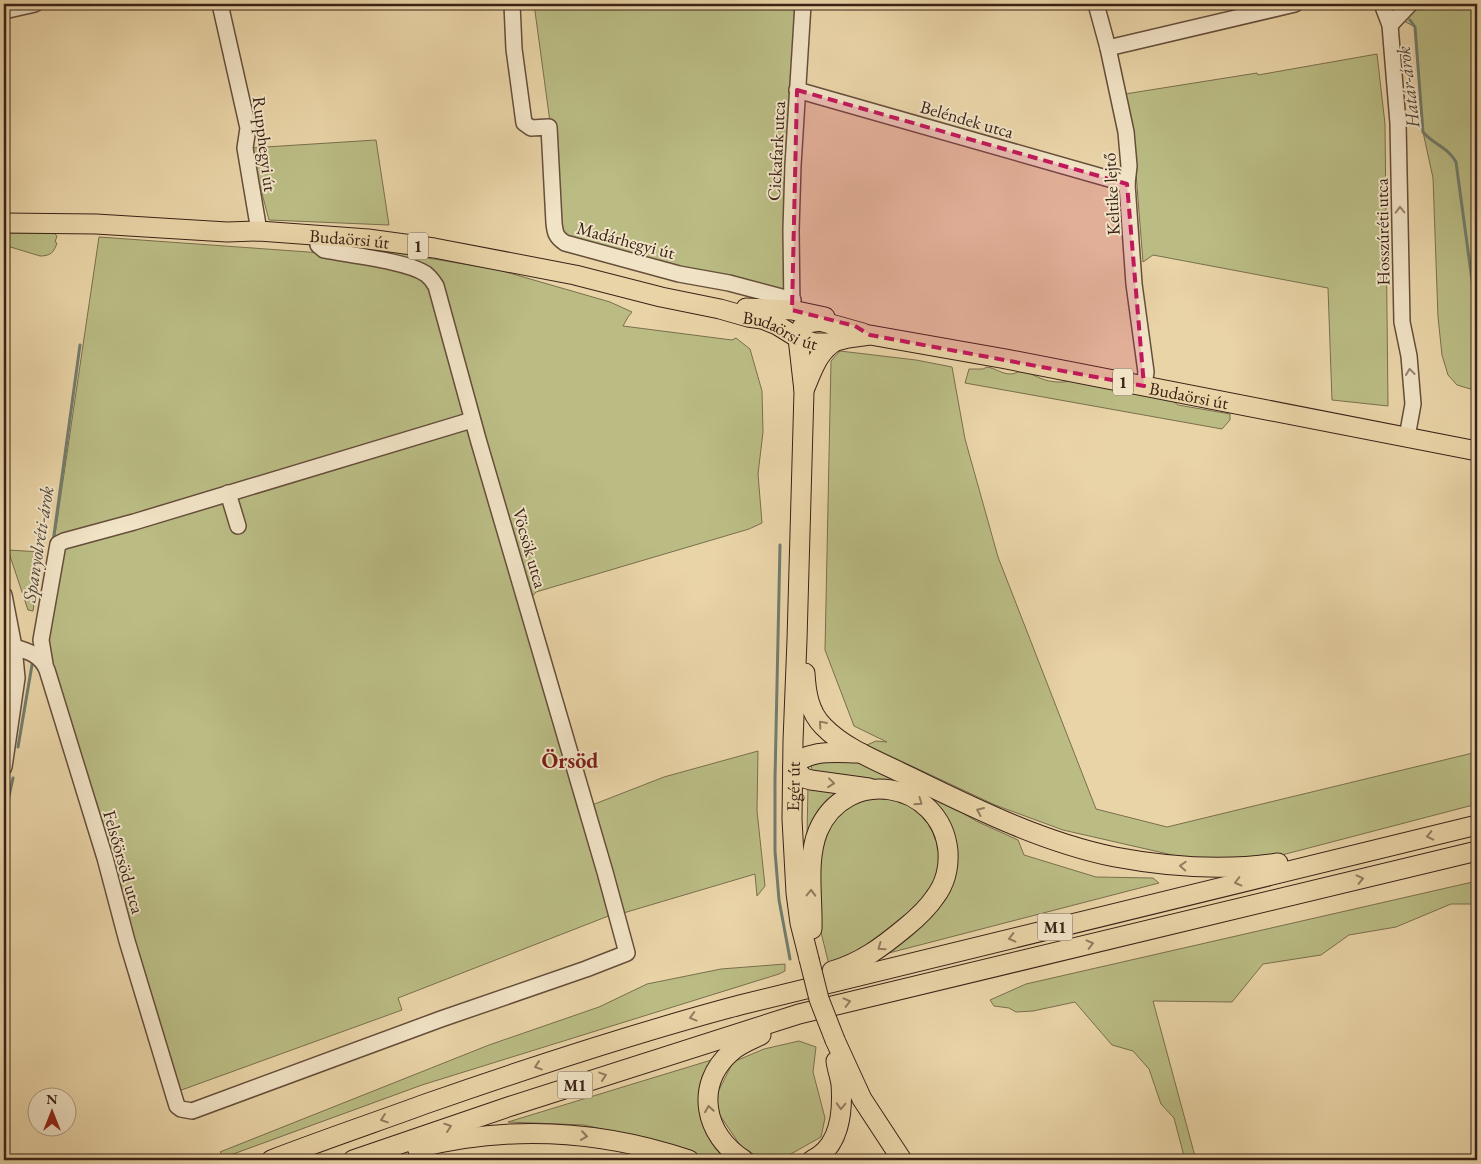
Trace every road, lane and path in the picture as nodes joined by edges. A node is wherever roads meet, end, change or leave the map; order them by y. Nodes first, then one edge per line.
1 (35, 4) edge
2 (220, 4) edge
3 (512, 4) edge
4 (803, 4) edge
5 (1096, 4) edge
6 (1295, 4) edge
7 (1382, 4) edge
8 (1410, 4) edge
9 (4, 11) edge
10 (1390, 26) junction
11 (1108, 48) junction
12 (797, 90) junction
13 (1127, 184) junction
14 (4, 223) edge
15 (259, 232) junction
16 (318, 235) junction
17 (792, 305) junction
18 (720, 309) junction
19 (805, 334) junction
20 (870, 335) junction
21 (837, 340) junction
22 (1144, 386) junction
23 (804, 391) junction
24 (472, 420) junction
25 (1409, 428) junction
26 (1477, 450) edge
27 (228, 492) junction
28 (238, 526) dead end
29 (4, 595) edge
30 (797, 640) junction
31 (14, 647) junction
32 (38, 658) junction
33 (861, 752) junction
34 (4, 767) edge
35 (792, 767) junction
36 (873, 789) junction
37 (1477, 825) edge
38 (1370, 850) junction
39 (1477, 851) edge
40 (809, 959) junction
41 (740, 1005) junction
42 (799, 1014) junction
43 (835, 1040) junction
44 (177, 1106) joint
45 (896, 1157) edge
46 (271, 1160) edge
47 (353, 1160) edge
48 (383, 1160) edge
49 (689, 1160) edge
50 (744, 1160) edge
51 (812, 1160) edge

1 - 9 street
2 - 15 street, Rupphegyi út
3 - 17 street, Madárhegyi út
4 - 12 street, Cickafark utca
5 - 11 street, Keltike lejtő
6 - 11 street
7 - 10 street, Hosszúréti utca
8 - 10 street
25 -> 10 street, Hosszúréti utca
11 - 13 street, Keltike lejtő
12 - 13 street, Beléndek utca
12 - 17 street, Cickafark utca
13 - 22 street, Keltike lejtő
14 - 15 main road, Budaörsi út / 1
15 - 16 main road, Budaörsi út / 1
16 - 18 main road, Budaörsi út / 1
16 - 24 street, Vöcsök utca
17 - 18 main road, Budaörsi út / 1
17 - 19 main road
17 - 20 main road, Budaörsi út / 1
18 - 19 main road, Budaörsi út / 1
18 - 23 main road
19 - 20 main road
19 - 21 main road, Budaörsi út / 1
19 - 23 main road, Egér út
20 - 21 main road, Budaörsi út / 1
20 - 22 main road, Budaörsi út / 1
21 - 23 main road
22 - 25 main road, Budaörsi út / 1
23 - 30 main road, Egér út
24 - 27 street
24 - 44 street, Vöcsök utca
25 - 26 main road, Budaörsi út / 1
27 - 28 street
27 - 32 street, Felsőörsöd utca
29 - 31 street
33 -> 30 main road
30 - 35 main road, Egér út
31 - 32 street
31 - 34 street
32 - 44 street, Felsőörsöd utca
33 - 35 main road
38 -> 33 main road
35 -> 36 main road
35 - 40 main road, Egér út
40 -> 36 main road
36 -> 41 main road
37 -> 38 main road, M1
38 -> 41 main road, M1
42 -> 39 main road, M1
40 - 43 main road, Egér út, bridge
41 -> 46 main road, M1
47 -> 42 main road, M1
50 -> 42 main road
43 - 45 main road, Egér út
43 -> 51 main road
48 -> 49 main road

